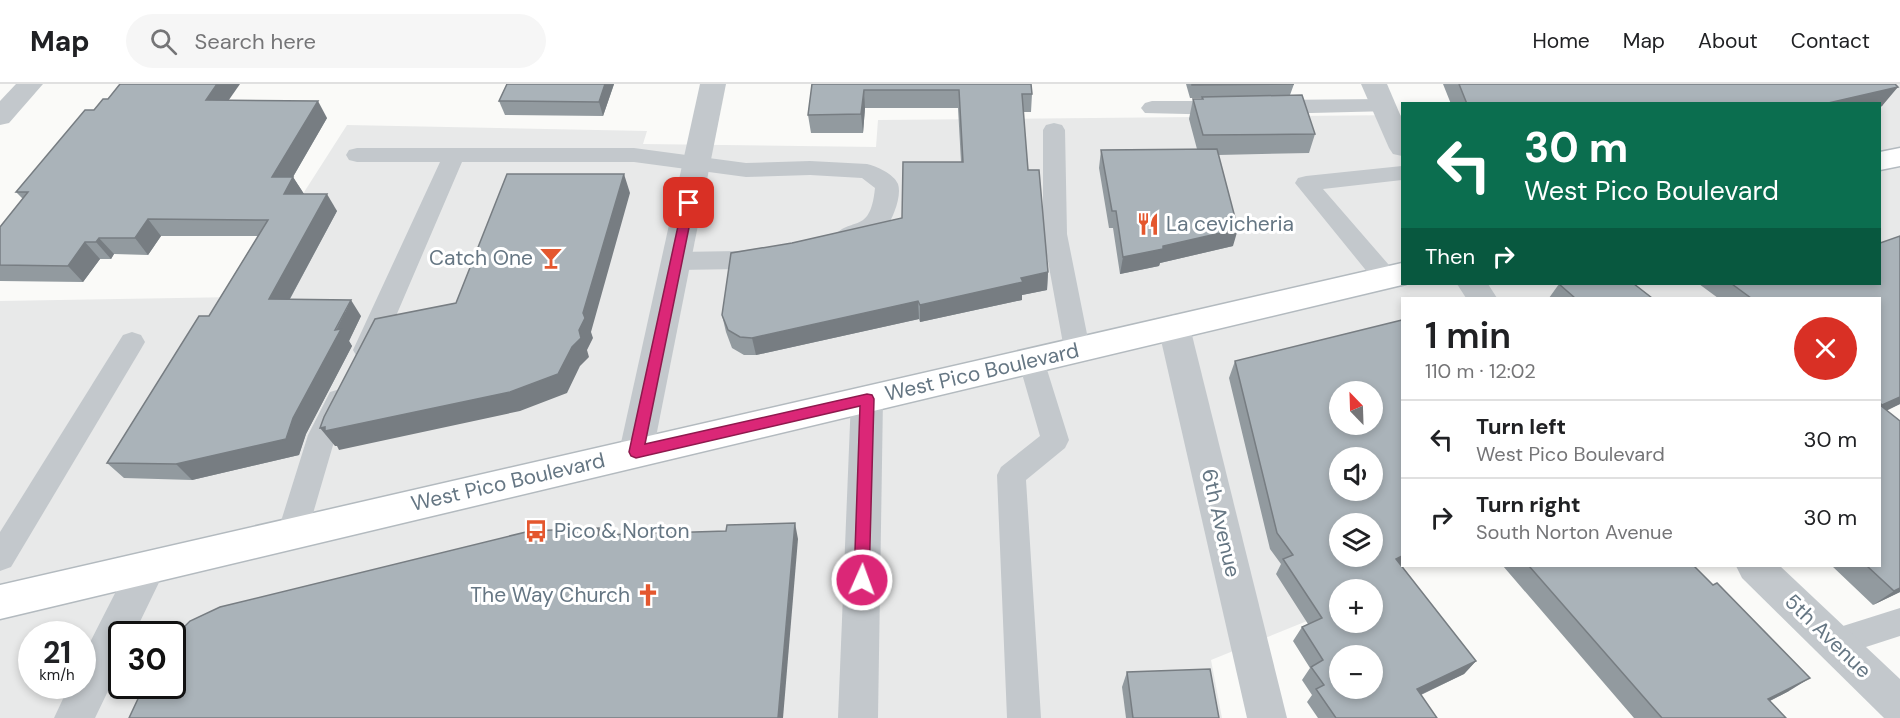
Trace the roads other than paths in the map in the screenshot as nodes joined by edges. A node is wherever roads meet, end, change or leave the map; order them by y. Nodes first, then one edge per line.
1 (30, 84) edge
2 (713, 84) edge
3 (1379, 95) edge
4 (1152, 108) dead end
5 (0, 117) edge
6 (1054, 130) dead end
7 (1401, 146) edge
8 (357, 155) dead end
9 (454, 156) junction
10 (1900, 157) edge
11 (1881, 162) edge
12 (697, 164) junction
13 (1401, 173) edge
14 (817, 245) edge
15 (784, 251) edge
16 (677, 261) junction
17 (1394, 276) edge
18 (1173, 327) junction
19 (132, 342) dead end
20 (1077, 349) junction
21 (1030, 360) junction
22 (867, 399) junction
23 (636, 452) junction
24 (292, 534) junction
25 (0, 558) edge
26 (1756, 567) edge
27 (147, 568) junction
28 (0, 602) edge
29 (1900, 622) edge
30 (1835, 642) junction
31 (1900, 706) edge
32 (74, 718) edge
33 (858, 718) edge
34 (1024, 718) edge
35 (1267, 718) edge

1 - 5 street
2 - 12 street
3 - 4 lane
3 - 7 street
6 - 20 lane
8 - 9 lane
9 - 12 lane
9 - 24 lane
10 - 11 main road
12 - 14 lane
12 - 16 street
13 - 17 lane
15 - 16 lane
16 - 23 street
17 - 18 main road, West Pico Boulevard
18 - 20 main road, West Pico Boulevard
18 - 35 street, 6th Avenue
19 - 25 lane
20 - 21 main road, West Pico Boulevard
21 - 22 main road, West Pico Boulevard
21 - 34 lane
22 - 23 main road, West Pico Boulevard
22 - 33 street
23 - 24 main road, West Pico Boulevard
24 - 27 main road, West Pico Boulevard
26 - 30 street, 5th Avenue
27 - 28 main road, West Pico Boulevard
27 - 32 street
29 - 30 lane
30 - 31 street, 5th Avenue

